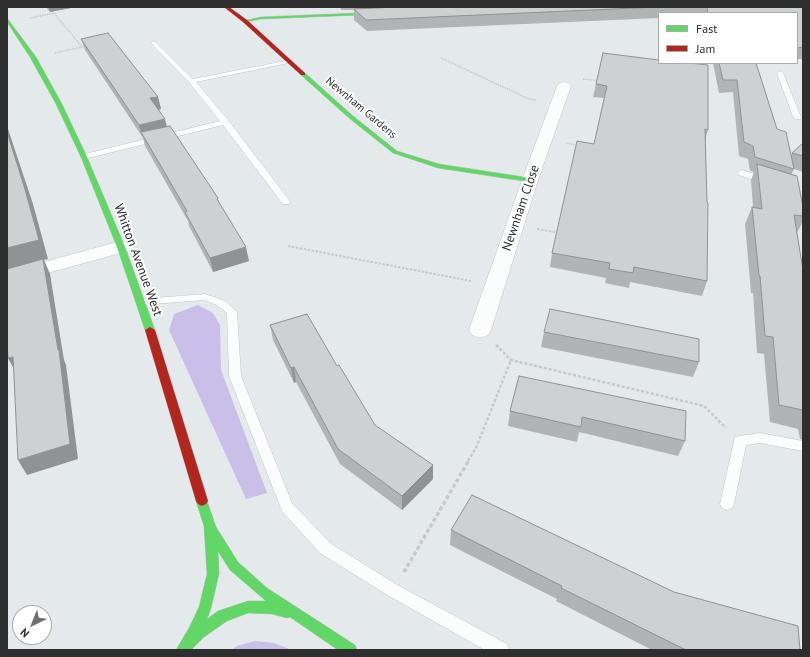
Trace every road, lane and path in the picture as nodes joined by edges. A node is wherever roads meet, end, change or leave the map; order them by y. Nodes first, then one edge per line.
1 (226, 7) edge
2 (392, 13) edge
3 (8, 20) edge
4 (245, 21) junction
5 (12, 33) edge
6 (154, 43) dead end
7 (33, 57) junction
8 (441, 58) dead end
9 (288, 61) junction
10 (780, 73) dead end
11 (191, 81) junction
12 (600, 81) edge
13 (564, 86) joint
14 (558, 103) junction
15 (792, 104) junction
16 (803, 105) edge
17 (797, 117) dead end
18 (225, 122) junction
19 (544, 140) junction
20 (581, 145) edge
21 (84, 157) junction
22 (742, 173) dead end
23 (530, 180) junction
24 (772, 182) edge
25 (286, 202) dead end
26 (515, 226) junction
27 (562, 234) edge
28 (288, 246) dead end
29 (120, 247) junction
30 (7, 278) edge
31 (495, 285) junction
32 (141, 302) junction
33 (480, 330) joint
34 (511, 360) junction
35 (740, 441) junction
36 (803, 446) edge
37 (727, 504) dead end
38 (210, 526) junction
39 (394, 591) junction
40 (296, 615) junction
41 (183, 650) edge
42 (350, 650) edge
43 (501, 650) edge

1 - 4 main road, Newnham Gardens
2 - 4 main road
3 - 5 main road, Whitton Avenue West
3 - 7 path
4 - 9 main road, Newnham Gardens
5 - 7 main road, Whitton Avenue West
6 - 11 lane
7 - 21 main road, Whitton Avenue West
8 - 14 path
9 - 11 lane
9 - 23 main road, Newnham Gardens
10 - 15 lane
11 - 18 lane
12 - 13 path
13 - 14 street, Newnham Close
14 - 19 street, Newnham Close
15 - 16 lane
15 - 17 lane
18 - 21 lane
18 - 25 lane
19 - 20 path
19 - 23 street, Newnham Close
21 - 29 main road, Whitton Avenue West
22 - 24 lane
23 - 26 street, Newnham Close
26 - 27 path
26 - 31 street, Newnham Close
28 - 31 path
29 - 30 street
29 - 32 main road, Whitton Avenue West
31 - 33 street, Newnham Close
32 - 38 main road, Whitton Avenue West
32 - 39 lane
33 - 34 path
34 - 35 path
34 - 39 path
35 - 36 lane
35 - 37 lane
38 - 40 main road, Whitton Avenue West
38 - 41 main road, Whitton Avenue West
39 - 43 lane
40 - 41 main road
40 - 42 main road, Whitton Avenue West

